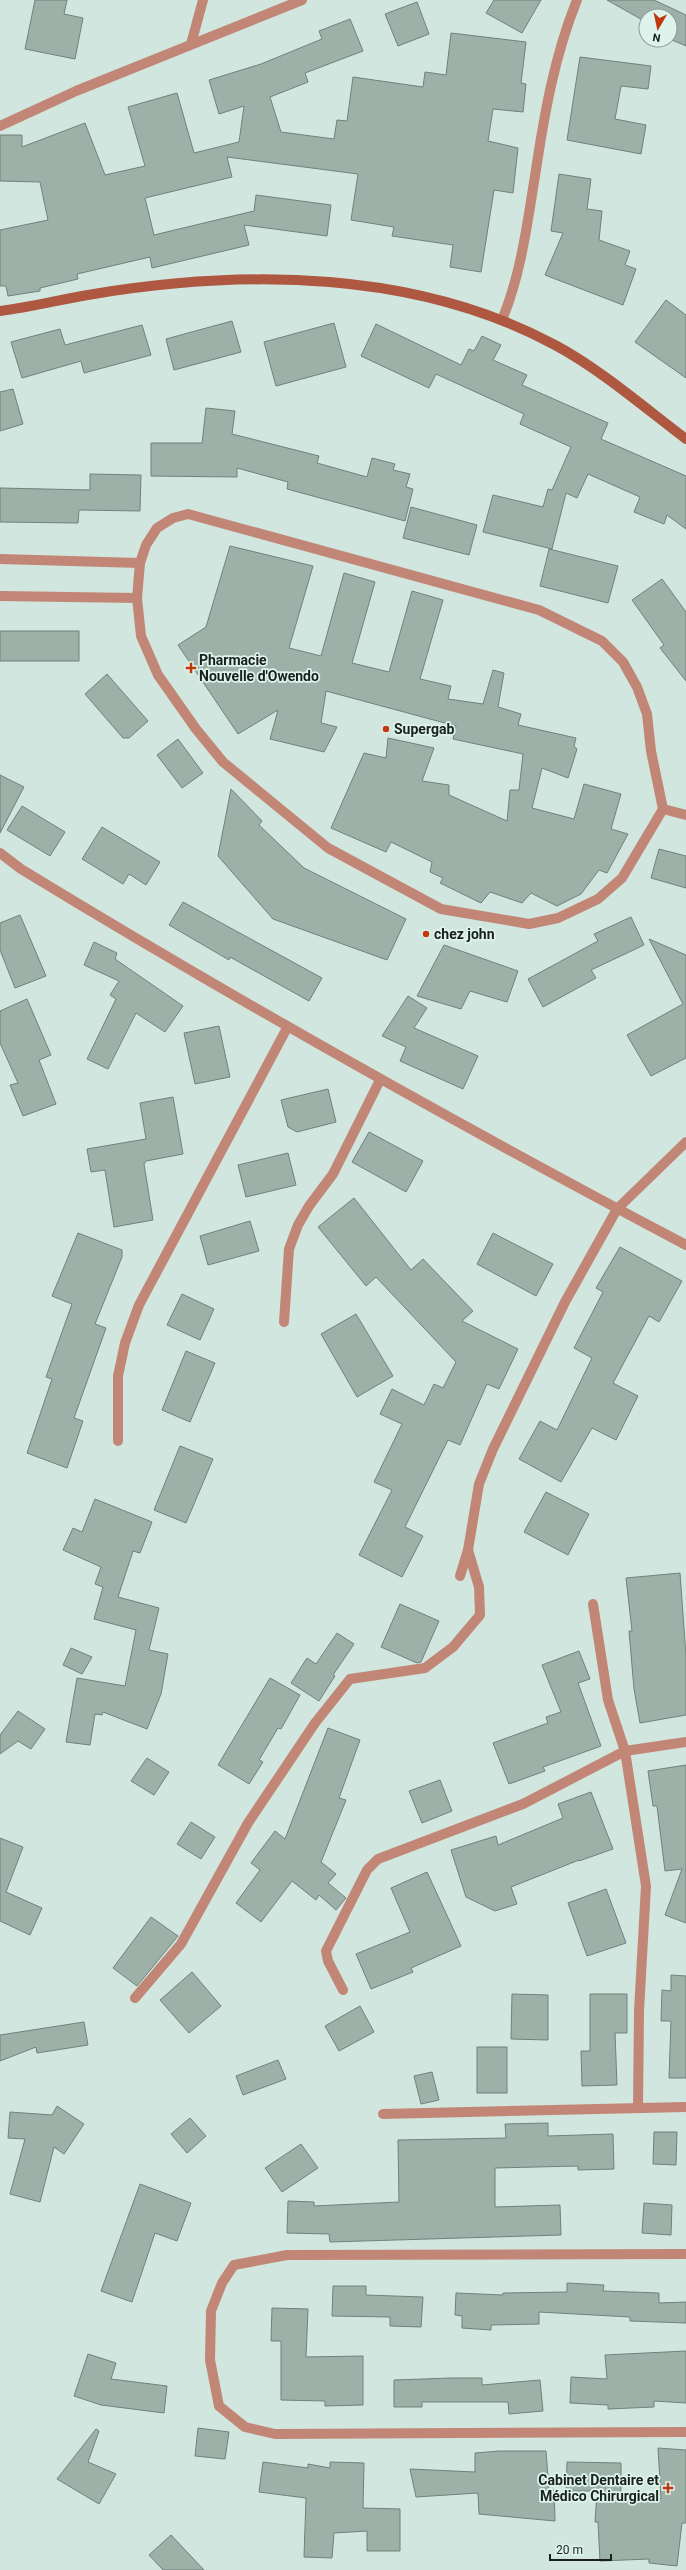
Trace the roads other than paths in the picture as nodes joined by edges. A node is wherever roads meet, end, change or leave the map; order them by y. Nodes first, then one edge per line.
1 (203, 0) edge
2 (302, 0) edge
3 (577, 0) edge
4 (191, 44) junction
5 (0, 126) edge
6 (0, 311) edge
7 (502, 320) junction
8 (686, 439) edge
9 (0, 559) edge
10 (140, 563) junction
11 (0, 596) edge
12 (137, 598) junction
13 (663, 809) junction
14 (686, 815) edge
15 (0, 853) edge
16 (287, 1028) junction
17 (380, 1080) junction
18 (686, 1142) edge
19 (617, 1209) junction
20 (686, 1245) edge
21 (284, 1322) dead end
22 (118, 1441) dead end
23 (468, 1550) junction
24 (460, 1576) dead end
25 (593, 1604) dead end
26 (686, 1742) edge
27 (625, 1751) junction
28 (343, 1990) dead end
29 (135, 1998) dead end
30 (638, 2107) junction
31 (686, 2107) edge
32 (383, 2114) dead end
33 (686, 2254) edge
34 (686, 2432) edge

1 - 4 street
2 - 4 street
3 - 7 street
4 - 5 street
6 - 7 street
7 - 8 street
9 - 10 street
10 - 12 street
10 - 13 street
11 - 12 street
12 - 13 street
13 - 14 street
15 - 16 street
16 - 17 street
16 - 22 street
17 - 19 street
17 - 21 street
18 - 19 street
19 - 20 street
19 - 23 street
23 - 24 street
23 - 29 street
25 - 27 street
26 - 27 street
27 - 28 street
27 - 30 street
30 - 31 street
30 - 32 street
33 - 34 street

